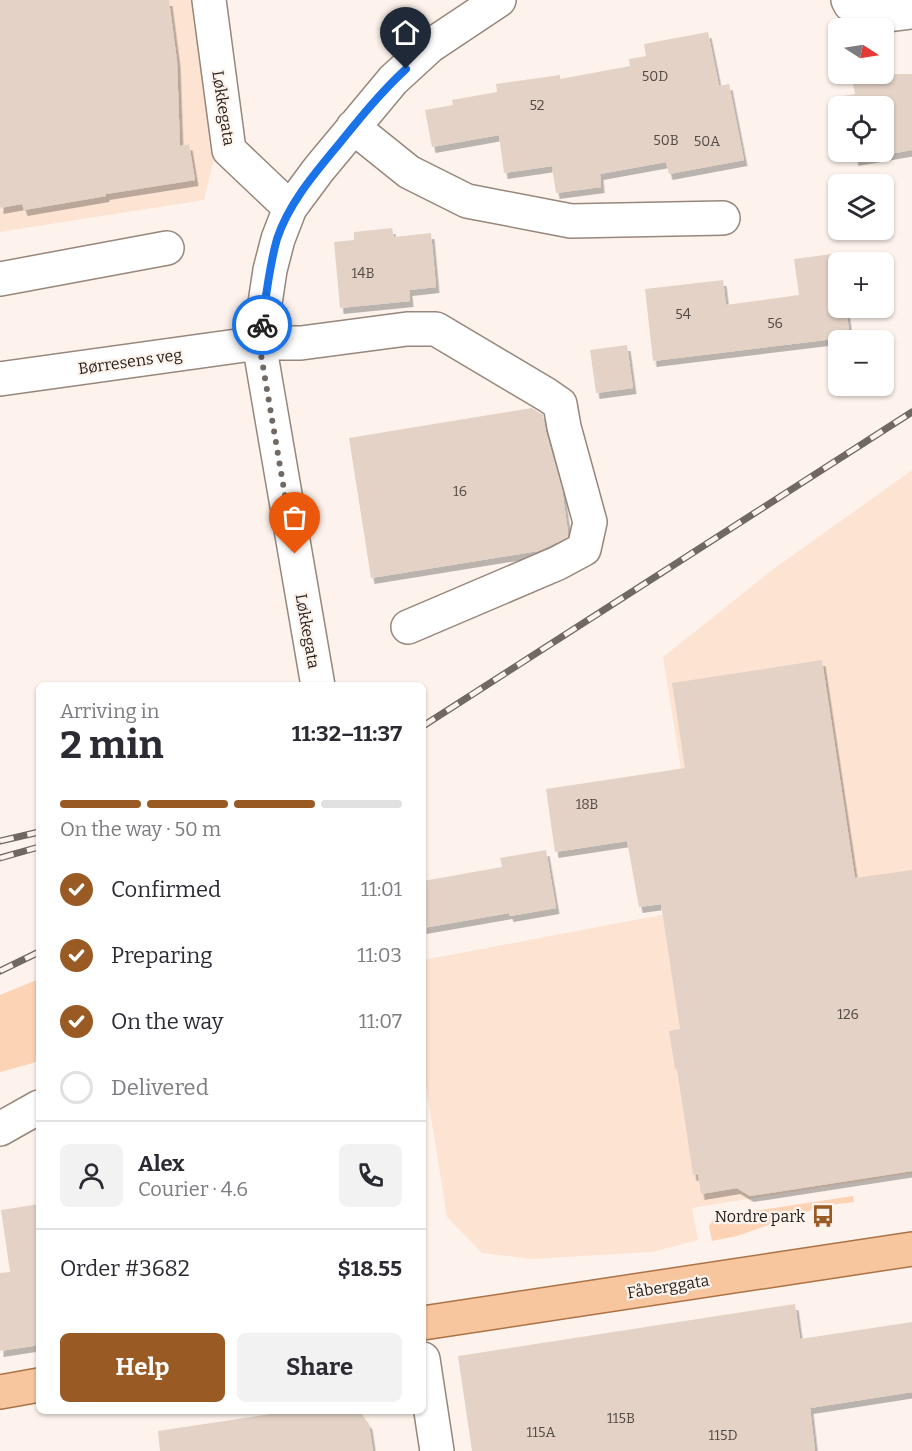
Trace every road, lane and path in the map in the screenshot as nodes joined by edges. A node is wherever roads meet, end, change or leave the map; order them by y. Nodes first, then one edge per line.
1 (209, 0) edge
2 (499, 0) edge
3 (848, 0) edge
4 (912, 12) edge
5 (353, 127) junction
6 (290, 208) junction
7 (723, 218) dead end
8 (167, 248) dead end
9 (0, 279) edge
10 (259, 343) junction
11 (0, 379) edge
12 (408, 627) dead end
13 (317, 679) edge
14 (36, 1109) edge
15 (0, 1129) edge
16 (912, 1249) edge
17 (426, 1323) edge
18 (426, 1379) edge
19 (36, 1386) edge
20 (0, 1392) edge
21 (437, 1451) edge

1 - 6 street, Løkkegata
2 - 5 street
3 - 4 street
5 - 6 street
5 - 7 street
6 - 10 street, Løkkegata
8 - 9 street
10 - 11 street, Børresens veg
10 - 12 street, Børresens veg
10 - 13 street, Løkkegata
14 - 15 street
16 - 17 main road, Fåberggata
18 - 21 street
19 - 20 main road

